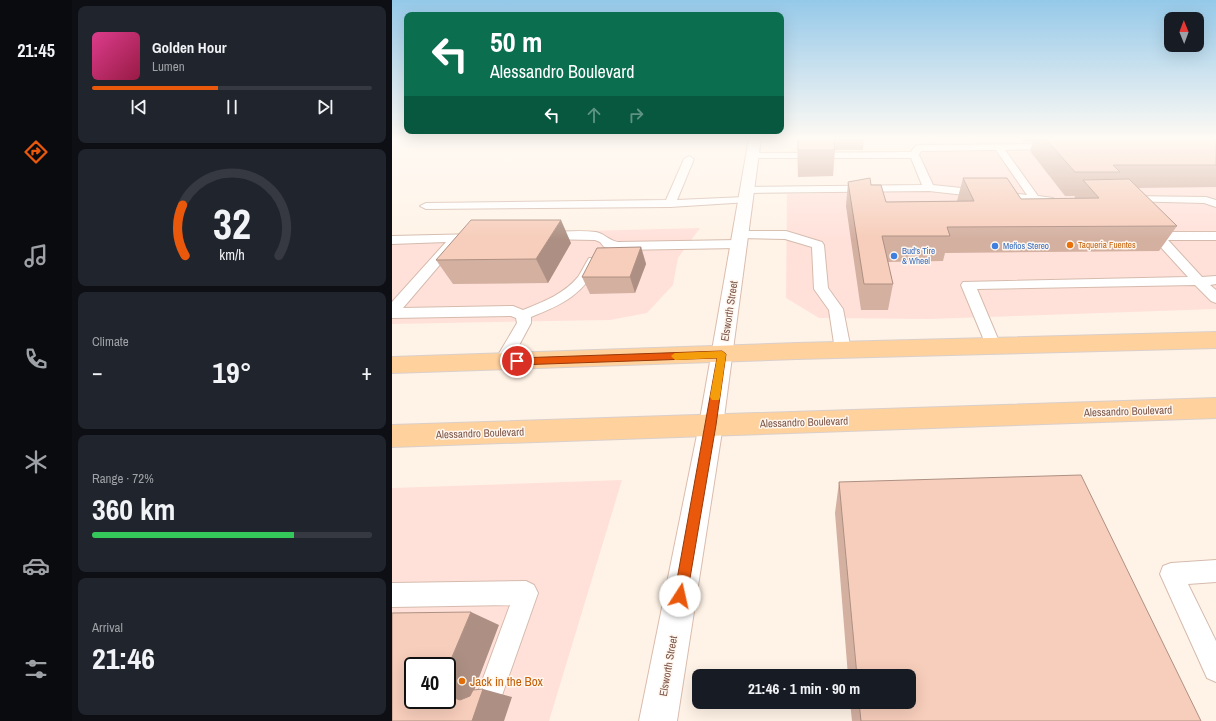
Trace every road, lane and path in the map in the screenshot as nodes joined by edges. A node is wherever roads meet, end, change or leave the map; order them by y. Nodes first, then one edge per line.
1 (683, 172) edge
2 (750, 172) edge
3 (922, 172) edge
4 (1016, 172) edge
5 (929, 188) junction
6 (746, 195) junction
7 (1036, 200) junction
8 (1060, 200) edge
9 (670, 204) junction
10 (1216, 204) edge
11 (426, 206) dead end
12 (1133, 210) edge
13 (1143, 220) edge
14 (535, 236) edge
15 (1158, 236) junction
16 (1216, 236) edge
17 (488, 238) edge
18 (456, 239) junction
19 (604, 239) junction
20 (740, 240) junction
21 (393, 241) edge
22 (1216, 280) edge
23 (1199, 281) junction
24 (1216, 298) edge
25 (392, 312) edge
26 (524, 315) junction
27 (1216, 340) edge
28 (993, 346) junction
29 (843, 350) junction
30 (722, 354) junction
31 (502, 362) junction
32 (392, 365) edge
33 (1216, 391) edge
34 (1216, 408) edge
35 (1179, 409) junction
36 (711, 425) junction
37 (392, 436) edge
38 (1216, 571) edge
39 (392, 595) edge
40 (1216, 669) edge
41 (492, 692) dead end
42 (658, 721) edge

1 - 9 lane
2 - 6 street, Elsworth Street
3 - 5 lane
4 - 7 lane
5 - 6 lane
5 - 7 lane
6 - 9 lane
6 - 20 street, Elsworth Street
7 - 8 lane
9 - 11 lane
10 - 12 lane
13 - 15 lane
14 - 19 lane
15 - 16 lane
15 - 23 lane
17 - 18 lane
18 - 21 lane
18 - 25 lane
19 - 20 lane
19 - 26 lane
20 - 29 lane
20 - 30 street, Elsworth Street
22 - 23 lane
23 - 24 lane
23 - 28 lane
25 - 26 lane
26 - 31 lane
27 - 28 main road
28 - 29 main road
29 - 30 main road
30 - 31 main road
30 - 36 street, Elsworth Street
31 - 32 main road
33 - 35 main road
34 - 35 main road, Alessandro Boulevard
35 - 36 main road, Alessandro Boulevard
36 - 37 main road, Alessandro Boulevard
36 - 42 street, Elsworth Street
38 - 40 lane
39 - 41 lane

